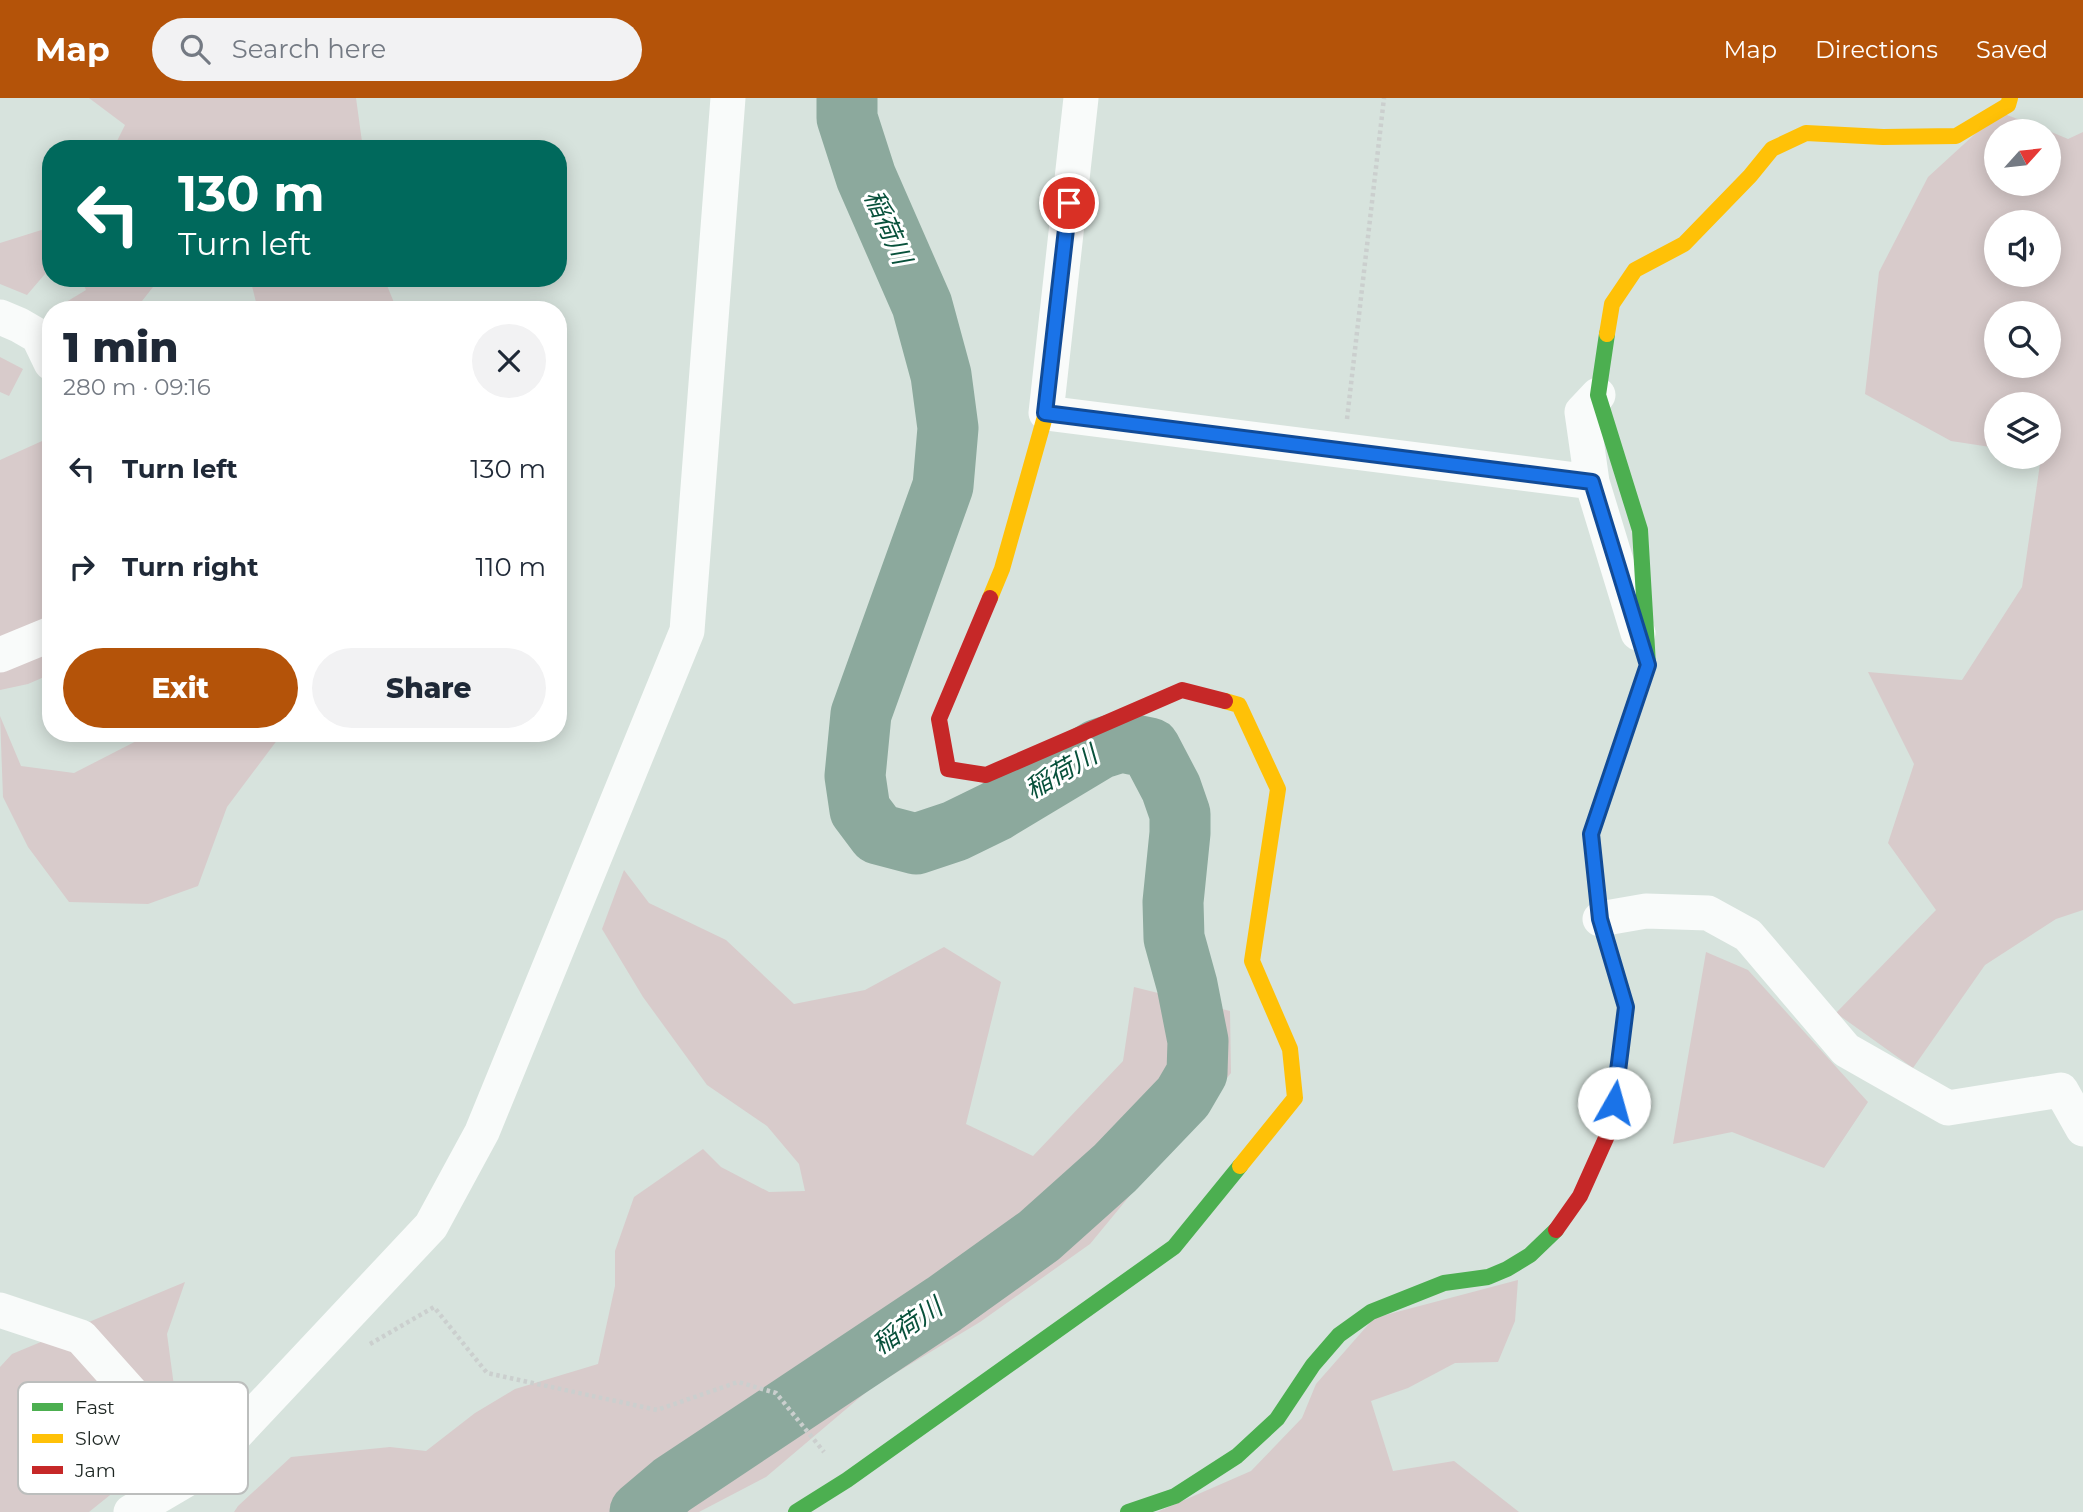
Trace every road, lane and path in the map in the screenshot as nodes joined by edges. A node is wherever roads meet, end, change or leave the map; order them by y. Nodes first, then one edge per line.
1 (728, 98) edge
2 (1081, 98) edge
3 (1384, 98) edge
4 (2010, 98) edge
5 (0, 317) edge
6 (42, 346) edge
7 (1598, 395) junction
8 (1045, 413) junction
9 (1344, 451) junction
10 (1592, 482) junction
11 (42, 638) edge
12 (0, 655) edge
13 (1648, 665) junction
14 (1600, 919) junction
15 (2083, 1129) edge
16 (0, 1310) edge
17 (365, 1347) dead end
18 (122, 1382) edge
19 (248, 1421) edge
20 (847, 1480) junction
21 (162, 1494) edge
22 (131, 1512) edge
23 (796, 1512) edge
24 (1128, 1512) edge

1 - 19 street
2 - 8 street
3 - 9 path
4 - 7 street
5 - 6 street
7 - 10 street
7 - 13 street
8 - 9 street
8 - 20 street
9 - 10 street
10 - 13 street
11 - 12 street
13 - 14 street
14 - 15 street
14 - 24 street
16 - 18 street
17 - 20 path
20 - 23 street
21 - 22 street

